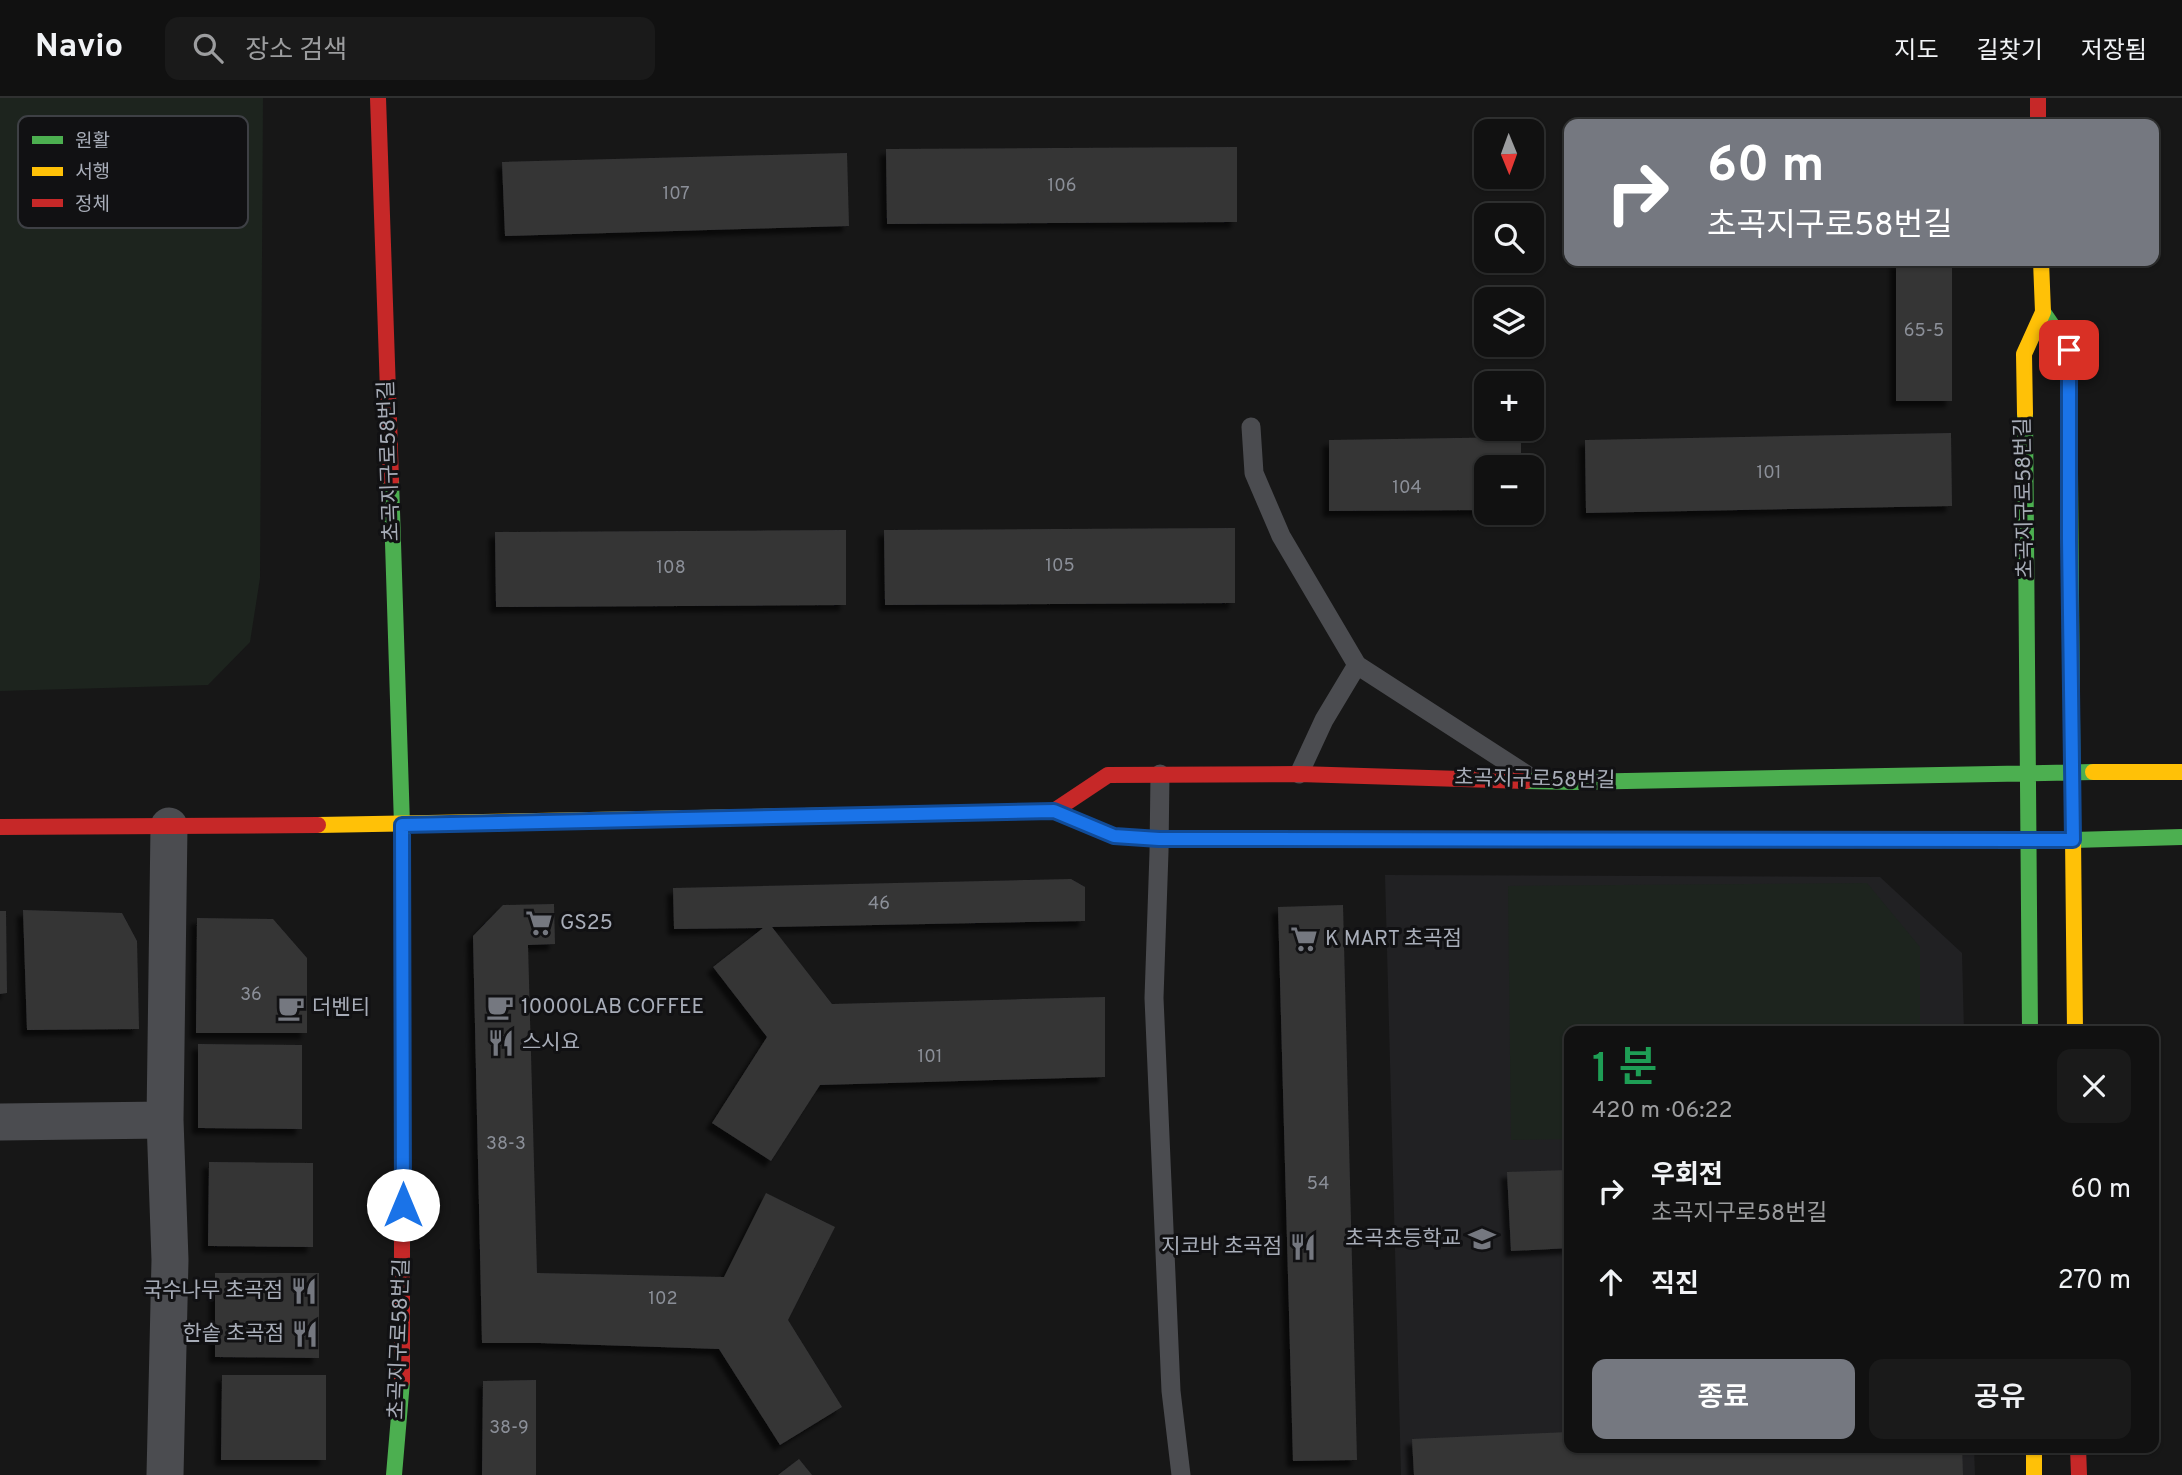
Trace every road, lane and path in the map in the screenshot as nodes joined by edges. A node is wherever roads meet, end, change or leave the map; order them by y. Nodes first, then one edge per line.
1 (378, 98) edge
2 (2038, 98) edge
3 (2038, 119) edge
4 (2041, 266) edge
5 (2043, 312) junction
6 (1251, 427) dead end
7 (1357, 665) junction
8 (2028, 772) junction
9 (2072, 772) junction
10 (2182, 772) edge
11 (1160, 774) junction
12 (1298, 774) junction
13 (1537, 781) junction
14 (1054, 811) junction
15 (402, 825) junction
16 (169, 826) junction
17 (0, 827) edge
18 (2182, 837) edge
19 (1159, 839) junction
20 (2029, 839) junction
21 (2073, 840) junction
22 (2030, 1026) edge
23 (2075, 1026) edge
24 (165, 1120) junction
25 (0, 1122) edge
26 (2034, 1453) edge
27 (2078, 1453) edge
28 (165, 1475) edge
29 (394, 1475) edge
30 (1181, 1475) edge
31 (2034, 1475) edge
32 (2079, 1475) edge

1 - 15 street, 초곡지구로58번길
2 - 3 street
4 - 5 street, 초곡지구로58번길
5 - 8 street, 초곡지구로58번길
5 - 9 street, 초곡지구로58번길
6 - 7 lane
7 - 12 lane
7 - 13 lane
8 - 9 street, 초곡지구로58번길
8 - 13 street, 초곡지구로58번길
8 - 20 street, 초곡지구로58번길
9 - 10 street, 초곡지구로58번길
9 - 21 street, 초곡지구로58번길
11 - 12 street, 초곡지구로58번길
11 - 14 street, 초곡지구로58번길
11 - 19 lane
12 - 13 street, 초곡지구로58번길
14 - 15 street
14 - 19 street
15 - 16 street
15 - 29 street, 초곡지구로58번길
16 - 17 street
16 - 24 street
18 - 21 street
19 - 20 street
19 - 30 lane
20 - 21 street
20 - 22 street, 초곡지구로58번길
21 - 23 street, 초곡지구로58번길
24 - 25 street
24 - 28 street
26 - 31 street
27 - 32 street

